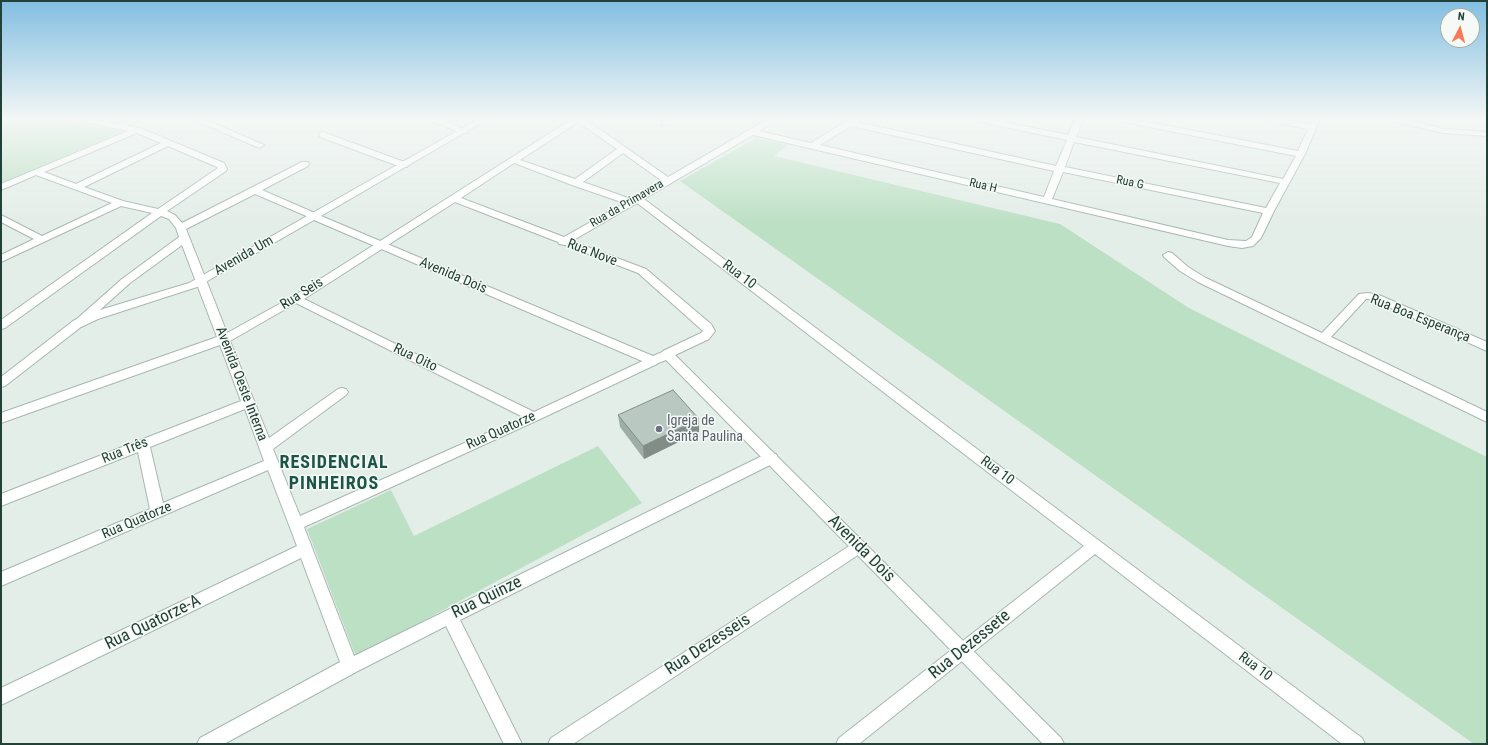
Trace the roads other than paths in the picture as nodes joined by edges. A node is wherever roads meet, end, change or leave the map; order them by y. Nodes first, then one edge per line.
1 (79, 154) edge
2 (145, 154) edge
3 (194, 154) edge
4 (374, 154) edge
5 (424, 154) edge
6 (523, 154) edge
7 (615, 154) edge
8 (629, 154) edge
9 (715, 154) edge
10 (846, 154) edge
11 (994, 154) edge
12 (1065, 154) edge
13 (1145, 154) edge
14 (1301, 154) edge
15 (513, 160) junction
16 (305, 164) dead end
17 (404, 165) junction
18 (1059, 169) junction
19 (35, 172) junction
20 (668, 181) junction
21 (575, 182) junction
22 (1286, 182) junction
23 (1, 187) edge
24 (76, 187) junction
25 (254, 190) junction
26 (453, 198) junction
27 (634, 200) junction
28 (1047, 201) junction
29 (120, 203) junction
30 (1269, 211) junction
31 (160, 212) junction
32 (314, 216) junction
33 (1, 218) edge
34 (182, 233) junction
35 (43, 240) junction
36 (563, 242) junction
37 (379, 245) junction
38 (1168, 255) dead end
39 (1, 260) edge
40 (201, 281) junction
41 (296, 299) junction
42 (77, 324) junction
43 (1, 325) edge
44 (705, 336) joint
45 (224, 339) junction
46 (1323, 339) junction
47 (1487, 347) edge
48 (667, 354) junction
49 (652, 361) junction
50 (1, 383) edge
51 (342, 392) dead end
52 (248, 403) junction
53 (534, 417) junction
54 (1487, 417) edge
55 (1, 418) edge
56 (143, 444) junction
57 (266, 447) junction
58 (771, 458) junction
59 (272, 463) junction
60 (1, 500) edge
61 (158, 512) junction
62 (296, 524) junction
63 (1094, 546) junction
64 (859, 547) junction
65 (306, 549) junction
66 (1, 579) edge
67 (450, 617) junction
68 (963, 652) junction
69 (350, 666) junction
70 (1, 697) edge
71 (206, 744) edge
72 (513, 744) edge
73 (557, 744) edge
74 (845, 744) edge
75 (1055, 744) edge
76 (1356, 744) edge

1 - 19 street
2 - 24 street
3 - 31 street
4 - 17 street
5 - 17 street, Avenida Um
6 - 15 street, Rua Seis
7 - 21 street
8 - 20 street
9 - 20 street, Rua da Primavera
10 - 28 street, Rua H
11 - 18 street, Rua G
12 - 18 street
13 - 22 street
14 - 22 street
15 - 21 street, Rua 10
15 - 26 street, Rua Seis
16 - 25 street
17 - 32 street, Avenida Um
18 - 28 street
18 - 30 street, Rua G
19 - 23 street
19 - 24 street
20 - 27 street, Rua da Primavera
21 - 27 street, Rua 10
22 - 30 street
24 - 29 street
25 - 32 street, Avenida Dois
25 - 34 street
26 - 36 street, Rua Nove
26 - 37 street, Rua Seis
27 - 36 street, Rua da Primavera
27 - 63 street, Rua 10
28 - 30 street, Rua H
29 - 31 street
29 - 35 street
31 - 34 street
31 - 43 street
32 - 37 street, Avenida Dois
32 - 40 street, Avenida Um
33 - 35 street
34 - 40 street, Avenida Oeste Interna
34 - 42 street
35 - 39 street
36 - 44 street, Rua Nove
37 - 41 street, Rua Seis
37 - 49 street, Avenida Dois
38 - 46 street
40 - 42 street, Avenida Um
40 - 45 street, Avenida Oeste Interna
41 - 45 street, Rua Seis
41 - 53 street, Rua Oito
42 - 50 street, Avenida Um
44 - 48 street, Rua Quatorze
45 - 52 street, Avenida Oeste Interna
45 - 55 street, Rua Seis
46 - 47 street, Rua Boa Esperança
46 - 54 street
48 - 49 street, Rua Quatorze
48 - 58 street, Avenida Dois
49 - 53 street, Rua Quatorze
51 - 57 street
52 - 56 street, Rua Três
52 - 57 street, Avenida Oeste Interna
53 - 62 street, Rua Quatorze
56 - 60 street, Rua Três
56 - 61 street
57 - 59 street, Avenida Oeste Interna
58 - 64 street, Avenida Dois
58 - 67 street, Rua Quinze
59 - 61 street, Rua Quatorze
59 - 62 street, Avenida Oeste Interna
61 - 66 street, Rua Quatorze
62 - 65 street, Avenida Oeste Interna
63 - 68 street, Rua Dezessete
63 - 76 street, Rua 10
64 - 68 street, Avenida Dois
64 - 73 street, Rua Dezesseis
65 - 69 street, Avenida Oeste Interna
65 - 70 street, Rua Quatorze-A
67 - 69 street, Rua Quinze
67 - 72 street
68 - 74 street, Rua Dezessete
68 - 75 street, Avenida Dois
69 - 71 street, Rua Quinze

